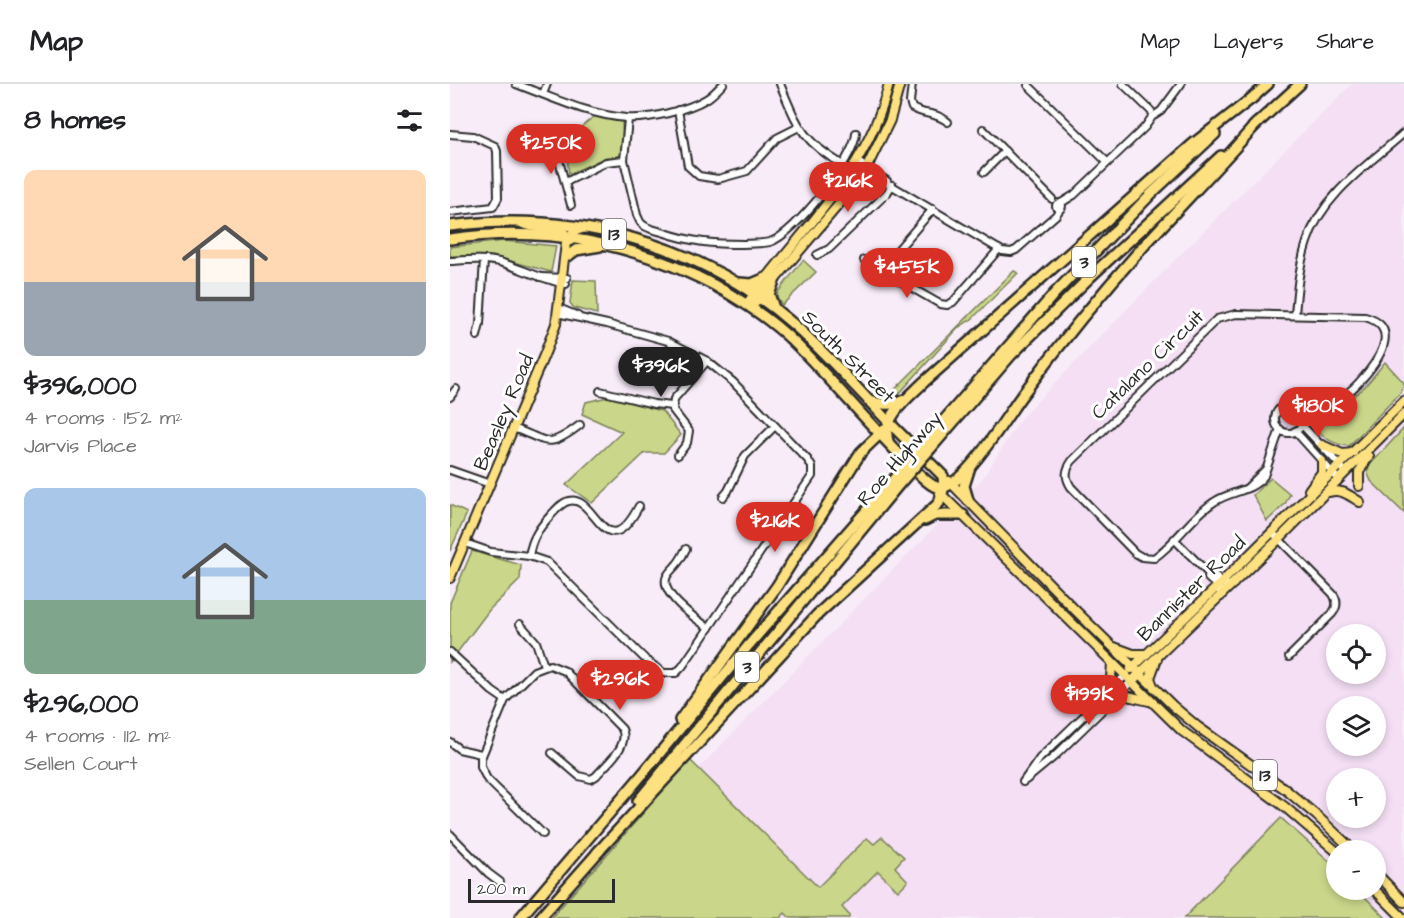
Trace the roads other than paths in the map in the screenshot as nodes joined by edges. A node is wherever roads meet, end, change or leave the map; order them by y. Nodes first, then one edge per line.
1 (516, 84) edge
2 (547, 84) edge
3 (723, 84) edge
4 (780, 84) edge
5 (889, 84) edge
6 (900, 84) edge
7 (912, 84) edge
8 (1123, 84) edge
9 (1181, 84) edge
10 (1268, 84) edge
11 (1300, 84) edge
12 (1028, 85) edge
13 (543, 94) junction
14 (1256, 95) junction
15 (678, 110) junction
16 (1152, 114) junction
17 (628, 118) junction
18 (948, 122) dead end
19 (1257, 123) junction
20 (799, 127) junction
21 (983, 129) dead end
22 (856, 133) dead end
23 (1404, 133) edge
24 (450, 134) edge
25 (557, 142) dead end
26 (1005, 151) junction
27 (624, 160) junction
28 (1107, 162) junction
29 (856, 164) junction
30 (843, 165) junction
31 (865, 170) junction
32 (984, 172) dead end
33 (566, 182) junction
34 (892, 185) junction
35 (571, 205) dead end
36 (1059, 206) junction
37 (933, 209) junction
38 (450, 212) edge
39 (519, 222) junction
40 (450, 226) edge
41 (586, 228) junction
42 (569, 237) junction
43 (450, 239) edge
44 (612, 245) junction
45 (999, 249) junction
46 (570, 255) junction
47 (817, 255) dead end
48 (484, 260) junction
49 (864, 260) dead end
50 (450, 261) edge
51 (887, 268) junction
52 (776, 276) junction
53 (766, 278) junction
54 (564, 281) junction
55 (736, 283) junction
56 (756, 296) junction
57 (749, 306) junction
58 (774, 309) junction
59 (560, 311) junction
60 (1295, 315) junction
61 (477, 336) dead end
62 (707, 361) junction
63 (456, 388) dead end
64 (600, 391) dead end
65 (910, 396) junction
66 (450, 397) edge
67 (869, 401) junction
68 (1404, 401) edge
69 (672, 406) junction
70 (1301, 411) junction
71 (1404, 414) edge
72 (867, 420) junction
73 (580, 425) dead end
74 (1302, 425) junction
75 (776, 426) junction
76 (513, 428) junction
77 (885, 428) junction
78 (1280, 429) junction
79 (1295, 432) junction
80 (928, 445) junction
81 (1322, 445) junction
82 (1373, 446) junction
83 (861, 452) junction
84 (1353, 453) junction
85 (678, 455) dead end
86 (1322, 460) junction
87 (971, 465) junction
88 (1340, 465) junction
89 (450, 470) edge
90 (1346, 472) junction
91 (1333, 473) junction
92 (897, 480) junction
93 (1339, 480) junction
94 (489, 486) junction
95 (1359, 486) dead end
96 (946, 489) junction
97 (1323, 495) junction
98 (723, 497) dead end
99 (1308, 497) junction
100 (968, 500) junction
101 (1360, 502) dead end
102 (639, 506) dead end
103 (963, 515) junction
104 (916, 525) junction
105 (1272, 532) junction
106 (1174, 539) junction
107 (1279, 539) junction
108 (466, 541) junction
109 (686, 549) dead end
110 (529, 556) junction
111 (450, 578) edge
112 (1234, 584) junction
113 (1219, 585) junction
114 (1221, 597) junction
115 (520, 624) dead end
116 (709, 628) junction
117 (1113, 647) junction
118 (450, 652) edge
119 (1147, 653) junction
120 (1159, 653) junction
121 (1289, 657) dead end
122 (1112, 663) junction
123 (544, 666) junction
124 (1136, 670) junction
125 (1128, 679) junction
126 (1153, 688) junction
127 (1104, 696) junction
128 (1116, 697) junction
129 (505, 700) junction
130 (1151, 702) junction
131 (450, 742) edge
132 (552, 753) dead end
133 (481, 754) junction
134 (642, 776) junction
135 (450, 834) edge
136 (543, 834) dead end
137 (1342, 840) edge
138 (1326, 842) edge
139 (597, 853) junction
140 (500, 882) dead end
141 (1386, 883) edge
142 (1385, 900) edge
143 (1404, 902) edge
144 (520, 918) edge
145 (540, 918) edge
146 (1403, 918) edge

1 - 13 street
2 - 13 street
3 - 15 street
4 - 20 street
5 - 29 main road
6 - 31 main road
7 - 18 street
8 - 16 street
9 - 16 street
10 - 14 highway, Roe Highway / 3
11 - 19 highway, Roe Highway / 3
12 - 28 street
13 - 17 street
14 - 65 highway
14 - 80 highway, Roe Highway / 3
15 - 17 street
15 - 20 street
16 - 28 street
17 - 27 street
19 - 80 highway, Roe Highway / 3
19 - 87 highway
20 - 30 street
21 - 26 street
22 - 30 street
23 - 60 street
24 - 38 street
25 - 33 street
26 - 32 street
26 - 36 street
27 - 30 street
27 - 33 street
28 - 36 street
29 - 31 street
29 - 53 main road
31 - 34 street
31 - 52 main road
33 - 35 street
34 - 37 street
34 - 47 street
36 - 45 street
37 - 45 street
37 - 51 street
39 - 40 highway, South Street / 13
39 - 41 highway, South Street / 13
39 - 42 main road
41 - 42 main road
41 - 55 highway, South Street / 13
42 - 43 highway, South Street / 13
42 - 44 highway, South Street / 13
42 - 46 main road, Beasley Road
42 - 54 main road, Beasley Road
44 - 46 highway
44 - 57 highway, South Street / 13
45 - 51 street
46 - 54 main road, Beasley Road
48 - 50 street
48 - 54 street
48 - 61 street
49 - 51 street
52 - 56 main road
52 - 58 highway
53 - 55 highway
53 - 56 main road
54 - 59 main road, Beasley Road
55 - 56 highway, South Street / 13
56 - 57 main road
56 - 58 highway, South Street / 13
57 - 72 highway, South Street / 13
58 - 67 highway, South Street / 13
59 - 62 street
59 - 76 main road, Beasley Road
60 - 70 street, Catalano Circuit
60 - 106 street, Catalano Circuit
62 - 69 street
62 - 75 street
63 - 66 street
64 - 69 street
65 - 67 highway
65 - 77 highway
67 - 77 highway, South Street / 13
68 - 84 main road, Bannister Road
69 - 85 street
70 - 74 street
70 - 78 street, Catalano Circuit
71 - 82 main road, Bannister Road
72 - 77 highway, South Street / 13
72 - 83 highway
73 - 76 street
74 - 79 street
74 - 81 street
75 - 98 street
75 - 116 street
76 - 94 main road, Beasley Road
77 - 83 highway
77 - 96 highway, South Street / 13
77 - 96 highway, South Street / 13
78 - 79 street
78 - 106 street, Catalano Circuit
79 - 86 street
80 - 92 highway, Roe Highway / 3, bridge
81 - 84 main road
81 - 88 street
82 - 90 main road, Bannister Road
82 - 95 main road
83 - 134 highway
84 - 88 main road, Bannister Road
86 - 91 street
86 - 99 main road
87 - 96 highway
87 - 100 highway
88 - 90 street
88 - 91 main road, Bannister Road
89 - 94 street
90 - 93 main road, Bannister Road
91 - 93 street
91 - 99 main road, Bannister Road
92 - 134 highway, Roe Highway / 3
92 - 139 highway, Roe Highway / 3
93 - 97 main road, Bannister Road
94 - 108 main road, Beasley Road
96 - 100 main road, 13
96 - 103 main road, 13
96 - 104 highway
97 - 101 main road
97 - 107 main road, Bannister Road
99 - 105 main road, Bannister Road
100 - 117 main road, 13
102 - 110 street
103 - 104 highway
103 - 122 main road, 13
104 - 139 highway
105 - 107 street
105 - 113 main road, Bannister Road
106 - 113 street
107 - 112 main road, Bannister Road
107 - 121 street
108 - 110 street
108 - 111 main road, Beasley Road
109 - 116 street
110 - 116 street
112 - 113 street
112 - 114 main road, Bannister Road
113 - 114 street
113 - 119 main road, Bannister Road
114 - 120 main road, Bannister Road
115 - 123 street
117 - 119 main road
117 - 124 main road, 13
118 - 129 street
119 - 124 main road, Bannister Road
120 - 124 main road, Bannister Road
120 - 126 main road
122 - 125 main road, 13
122 - 127 main road
123 - 129 street
123 - 132 street
124 - 125 main road, Bannister Road
124 - 126 main road, 13
125 - 127 street, Bannister Road
125 - 128 street, Bannister Road
125 - 130 main road, 13
126 - 137 main road, 13
127 - 128 street, Bannister Road
128 - 130 main road
129 - 133 street
130 - 138 main road, 13
131 - 133 street
133 - 136 street
134 - 144 highway, Roe Highway / 3
135 - 140 street
139 - 145 highway, Roe Highway / 3
141 - 143 main road
142 - 146 main road

